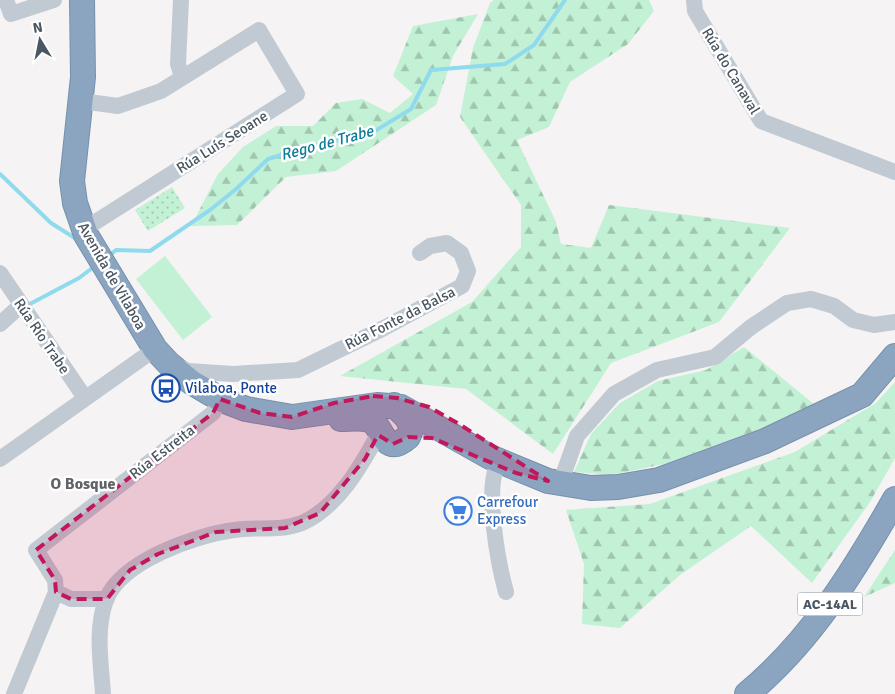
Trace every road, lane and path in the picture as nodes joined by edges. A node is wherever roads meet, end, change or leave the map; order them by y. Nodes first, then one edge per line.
1 (6, 0) edge
2 (54, 0) edge
3 (82, 0) edge
4 (181, 0) edge
5 (694, 0) edge
6 (182, 77) junction
7 (81, 101) junction
8 (895, 172) edge
9 (85, 233) junction
10 (420, 253) dead end
11 (0, 273) edge
12 (21, 306) junction
13 (895, 322) edge
14 (0, 324) edge
15 (162, 356) junction
16 (895, 356) edge
17 (260, 373) junction
18 (85, 398) junction
19 (227, 402) junction
20 (334, 403) junction
21 (400, 409) junction
22 (292, 417) junction
23 (388, 435) junction
24 (478, 438) junction
25 (0, 459) edge
26 (497, 466) junction
27 (554, 482) junction
28 (895, 500) edge
29 (56, 592) junction
30 (506, 592) dead end
31 (106, 599) junction
32 (14, 694) edge
33 (103, 694) edge
34 (747, 694) edge

1 - 2 street
3 - 7 highway, Avenida de Vilaboa
4 - 6 street
5 - 8 street, Rúa do Canaval
6 - 7 street
6 - 9 street, Rúa Luís Seoane
7 - 9 highway, Avenida de Vilaboa
9 - 15 highway, Avenida de Vilaboa
10 - 17 street, Rúa Fonte da Balsa
11 - 12 street, Rúa Río Trabe
12 - 14 street
12 - 18 street, Rúa Río Trabe
13 - 27 street
15 - 17 street, Rúa Fonte da Balsa
15 - 18 street
15 - 19 highway, Avenida de Vilaboa
16 - 27 highway
17 - 19 street, Rúa Fonte da Balsa
18 - 25 street
19 - 22 highway, Avenida de Vilaboa
19 - 29 street, Rúa Estreita
20 - 21 highway
20 - 22 highway
20 - 24 highway
21 - 22 highway
21 - 23 highway
21 - 24 highway
21 - 27 highway
22 - 23 highway
23 - 26 highway
23 - 31 street
24 - 27 highway
26 - 27 highway
26 - 30 street
28 - 34 highway, AC-14AL
29 - 31 street
29 - 32 street
31 - 33 street

